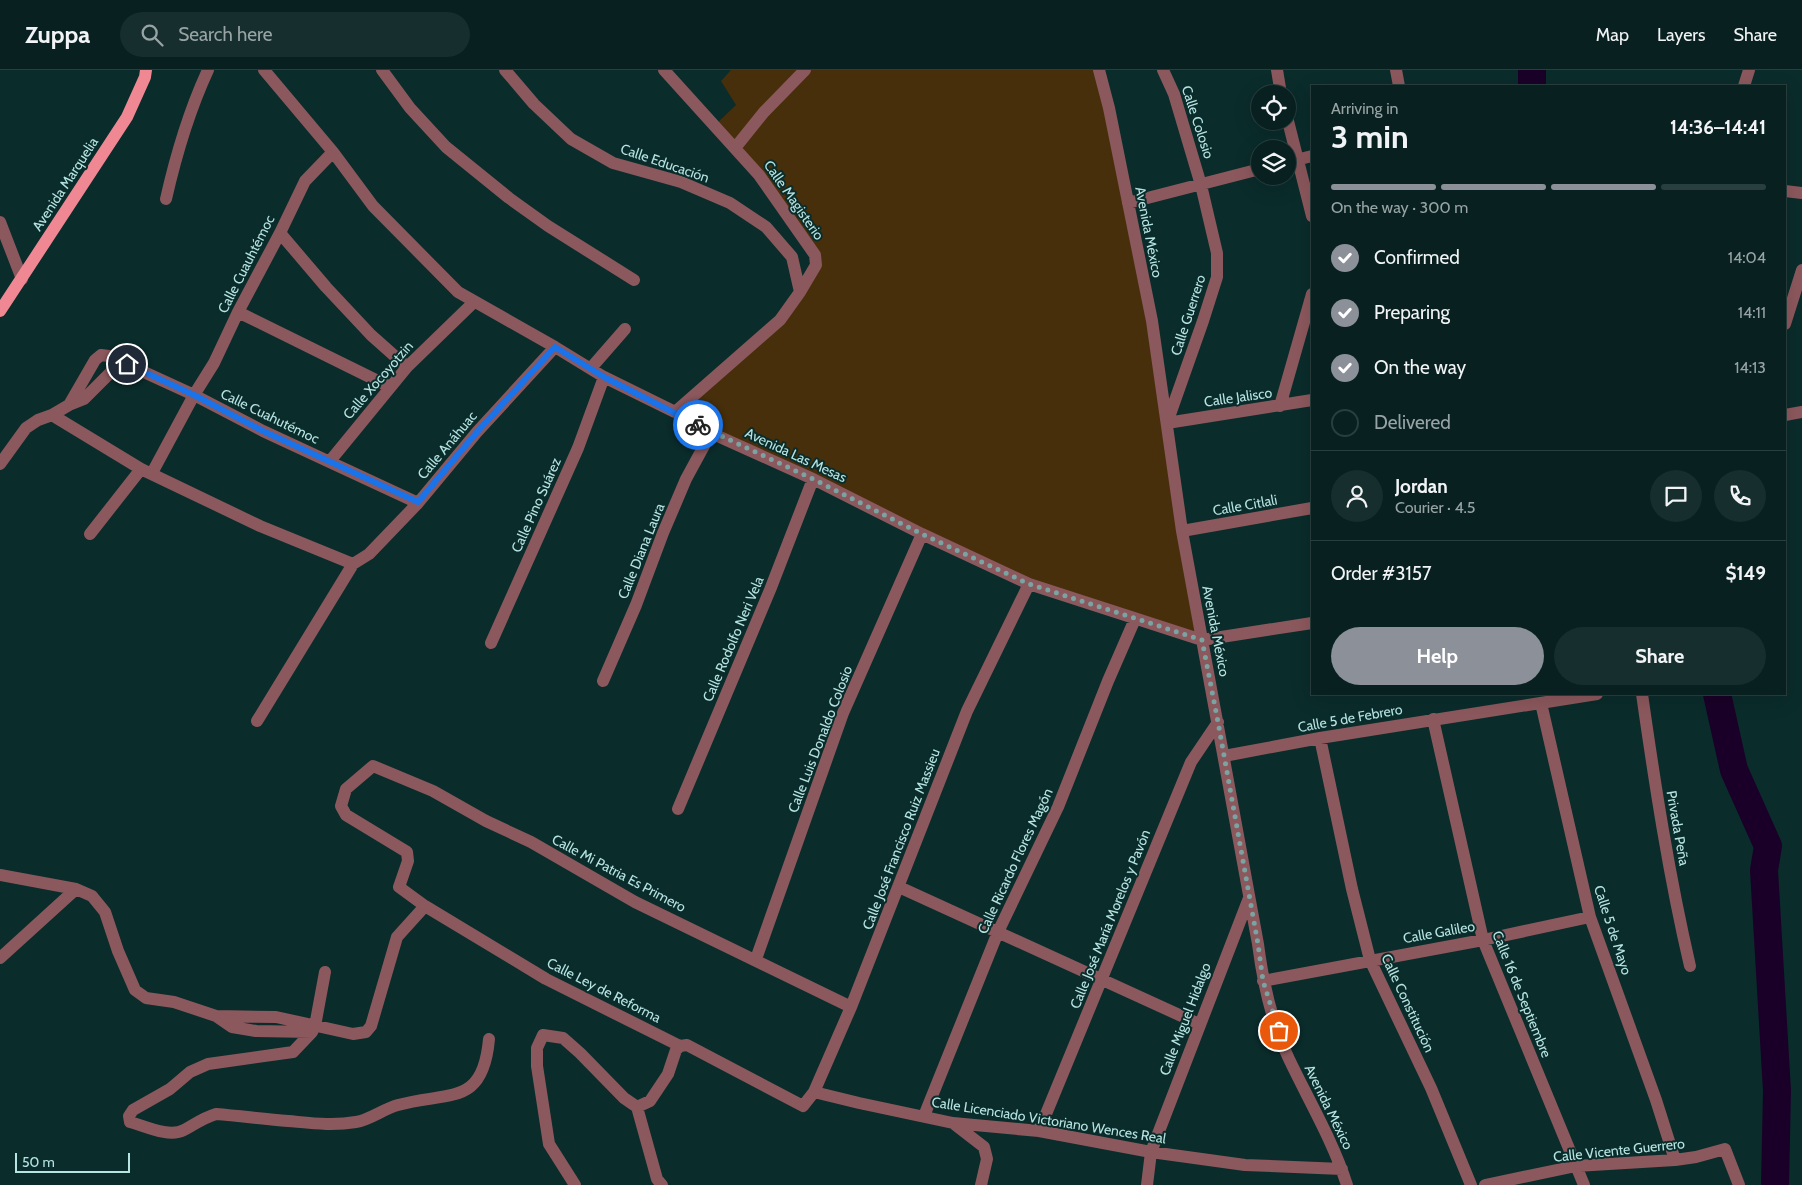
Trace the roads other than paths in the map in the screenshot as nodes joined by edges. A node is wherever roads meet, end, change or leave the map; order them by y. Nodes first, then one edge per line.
1 (146, 70) edge
2 (208, 70) edge
3 (264, 70) edge
4 (382, 70) edge
5 (505, 70) edge
6 (664, 70) edge
7 (805, 70) edge
8 (1099, 70) edge
9 (1163, 70) edge
10 (1277, 70) edge
11 (1396, 70) edge
12 (1749, 70) edge
13 (1280, 85) edge
14 (1399, 85) edge
15 (1744, 85) edge
16 (736, 148) junction
17 (333, 152) junction
18 (1311, 156) edge
19 (1296, 160) edge
20 (1251, 171) edge
21 (1296, 172) edge
22 (1202, 185) junction
23 (1786, 191) edge
24 (1802, 193) edge
25 (166, 199) dead end
26 (1128, 202) junction
27 (1311, 213) edge
28 (0, 222) edge
29 (280, 233) junction
30 (1802, 270) edge
31 (22, 279) junction
32 (634, 280) dead end
33 (800, 292) junction
34 (1311, 298) edge
35 (474, 302) junction
36 (0, 312) edge
37 (238, 312) junction
38 (1786, 321) edge
39 (625, 329) dead end
40 (555, 347) junction
41 (127, 364) junction
42 (407, 367) junction
43 (591, 368) junction
44 (604, 377) junction
45 (390, 387) junction
46 (194, 395) junction
47 (1311, 400) edge
48 (69, 405) junction
49 (1280, 406) junction
50 (676, 412) junction
51 (1802, 412) edge
52 (52, 415) junction
53 (1786, 415) edge
54 (1167, 423) junction
55 (711, 432) junction
56 (330, 460) junction
57 (0, 464) edge
58 (147, 471) junction
59 (813, 479) junction
60 (418, 502) junction
61 (1311, 508) edge
62 (1182, 531) junction
63 (90, 534) dead end
64 (922, 534) junction
65 (357, 562) junction
66 (1029, 584) junction
67 (1135, 619) junction
68 (1311, 623) edge
69 (1202, 640) junction
70 (491, 643) dead end
71 (603, 681) dead end
72 (1591, 695) edge
73 (1642, 695) edge
74 (1542, 703) junction
75 (1433, 719) junction
76 (257, 720) dead end
77 (1218, 722) junction
78 (1320, 738) junction
79 (1224, 756) junction
80 (678, 809) dead end
81 (0, 875) edge
82 (399, 887) joint
83 (898, 888) junction
84 (76, 889) junction
85 (1249, 898) junction
86 (425, 906) junction
87 (1590, 917) junction
88 (998, 932) junction
89 (1483, 940) junction
90 (0, 958) edge
91 (756, 960) junction
92 (1370, 960) junction
93 (1690, 966) dead end
94 (325, 972) dead end
95 (1101, 981) junction
96 (1263, 981) junction
97 (851, 1006) junction
98 (1199, 1024) junction
99 (313, 1029) junction
100 (489, 1039) dead end
101 (680, 1046) junction
102 (814, 1092) junction
103 (637, 1106) junction
104 (803, 1106) joint
105 (924, 1116) junction
106 (953, 1123) junction
107 (1039, 1131) junction
108 (1151, 1152) junction
109 (1675, 1160) junction
110 (1576, 1166) junction
111 (1342, 1169) junction
112 (575, 1185) edge
113 (662, 1185) edge
114 (982, 1185) edge
115 (1147, 1185) edge
116 (1347, 1185) edge
117 (1471, 1185) edge
118 (1485, 1185) edge
119 (1584, 1185) edge
120 (1739, 1185) edge

1 - 31 main road, Avenida Marquelia
2 - 25 street
3 - 17 street, Avenida Las Mesas
4 - 32 street
5 - 33 street, Calle Educación
6 - 16 street, Calle Magisterio
7 - 16 street
8 - 26 street, Avenida México
9 - 22 street, Calle Colosio
10 - 13 street
11 - 14 street
12 - 15 street
16 - 33 street, Calle Magisterio
17 - 29 street, Calle Cuauhtémoc
17 - 35 street, Avenida Las Mesas
18 - 19 street
20 - 22 street
21 - 27 street
22 - 26 street
22 - 54 street, Calle Guerrero
23 - 24 street
26 - 54 street, Avenida México
28 - 31 street
29 - 37 street, Calle Cuauhtémoc
29 - 42 street
30 - 38 street
31 - 36 main road, Avenida Marquelia
33 - 50 street, Calle Magisterio
34 - 49 street
35 - 40 street, Avenida Las Mesas
35 - 42 street, Calle Xocoyotzin
37 - 45 street
37 - 46 street, Calle Cuauhtémoc
39 - 43 street
40 - 43 street, Avenida Las Mesas
40 - 60 street, Calle Anáhuac
41 - 46 street, Calle Cuahutémoc
41 - 48 street
41 - 48 street, Calle Cuahutémoc
42 - 45 street, Calle Xocoyotzin
43 - 44 street, Avenida Las Mesas
44 - 50 street, Avenida Las Mesas
44 - 70 street, Calle Pino Suárez
45 - 56 street, Calle Xocoyotzin
46 - 56 street, Calle Cuahutémoc
46 - 58 street, Calle Cuauhtémoc
47 - 49 street, Calle Jalisco
48 - 52 street
49 - 54 street, Calle Jalisco
50 - 55 street, Avenida Las Mesas
51 - 53 street
52 - 57 street
52 - 58 street
54 - 62 street, Avenida México
55 - 59 street, Avenida Las Mesas
55 - 71 street, Calle Diana Laura
56 - 60 street, Calle Cuahutémoc
58 - 63 street, Calle Cuauhtémoc
58 - 65 street
59 - 64 street, Avenida Las Mesas
59 - 80 street, Calle Rodolfo Neri Vela
60 - 65 street, Calle Anáhuac
61 - 62 street, Calle Citlali
62 - 69 street, Avenida México
64 - 66 street, Avenida Las Mesas
64 - 91 street, Calle Luis Donaldo Colosio
65 - 76 street, Calle Anáhuac
66 - 67 street, Avenida Las Mesas
66 - 83 street, Calle José Francisco Ruiz Massieu
67 - 69 street
67 - 88 street, Calle Ricardo Flores Magón
68 - 69 street
69 - 77 street, Avenida México
72 - 74 street, Calle 5 de Febrero
73 - 93 street, Privada Peña
74 - 75 street, Calle 5 de Febrero
74 - 87 street, Calle 5 de Mayo
75 - 78 street, Calle 5 de Febrero
75 - 89 street, Calle 16 de Septiembre
77 - 79 street, Avenida México
77 - 95 street, Calle José María Morelos y Pavón
78 - 79 street, Calle 5 de Febrero
78 - 92 street, Calle Constitución
79 - 85 street, Avenida México
81 - 84 street
82 - 86 street, Calle Ley de Reforma
82 - 91 street, Calle Mi Patria Es Primero
83 - 88 street
83 - 97 street, Calle José Francisco Ruiz Massieu
84 - 90 street
84 - 99 street
85 - 96 street, Avenida México
85 - 98 street, Calle Miguel Hidalgo
86 - 99 street
86 - 101 street, Calle Ley de Reforma
87 - 89 street, Calle Galileo
87 - 109 street, Calle 5 de Mayo
88 - 95 street
88 - 105 street, Calle Ricardo Flores Magón
89 - 92 street, Calle Galileo
89 - 110 street, Calle 16 de Septiembre
91 - 97 street, Calle Mi Patria Es Primero
92 - 96 street, Calle Galileo
92 - 117 street, Calle Constitución
94 - 99 street
95 - 98 street
95 - 107 street, Calle José María Morelos y Pavón
96 - 111 street, Avenida México
97 - 102 street, Calle José Francisco Ruiz Massieu
98 - 108 street, Calle Miguel Hidalgo
99 - 100 street
101 - 103 street
101 - 104 street, Calle Ley de Reforma
102 - 104 street, Calle José Francisco Ruiz Massieu
102 - 105 street, Calle Licenciado Victoriano Wences Real
103 - 112 street
103 - 113 street
105 - 106 street, Calle Licenciado Victoriano Wences Real
106 - 107 street, Calle Licenciado Victoriano Wences Real
106 - 114 street
107 - 108 street, Calle Licenciado Victoriano Wences Real
108 - 111 street, Calle Licenciado Victoriano Wences Real
108 - 115 street, Calle Miguel Hidalgo
109 - 110 street, Calle Vicente Guerrero
109 - 120 street, Calle Vicente Guerrero
110 - 118 street, Calle Vicente Guerrero
110 - 119 street, Calle 16 de Septiembre
111 - 116 street, Avenida México

